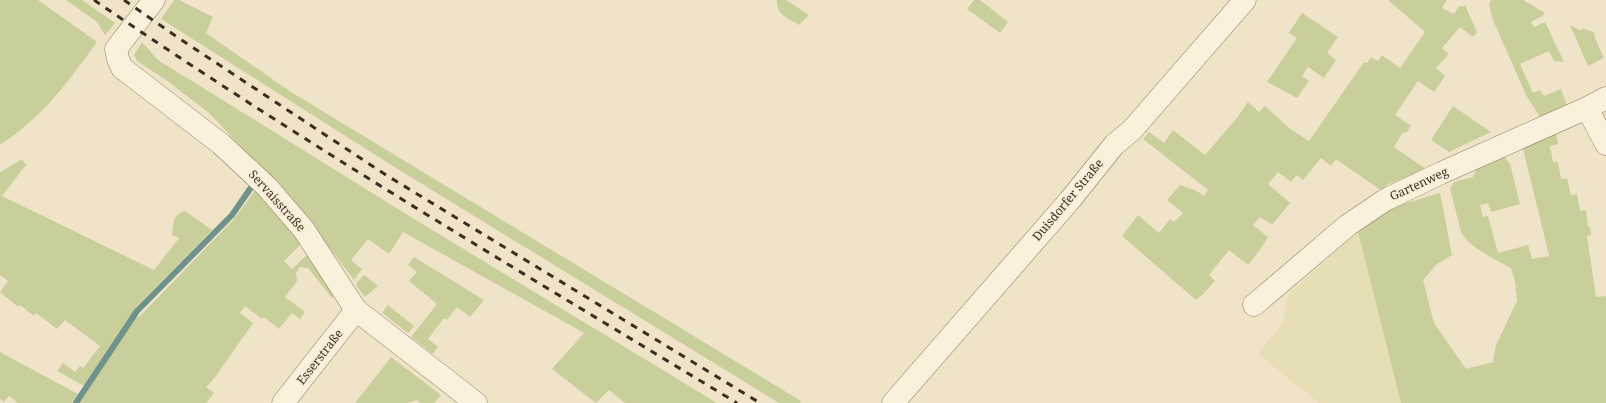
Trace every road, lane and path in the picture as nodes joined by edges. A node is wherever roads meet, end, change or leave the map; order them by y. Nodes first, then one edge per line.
1 (154, 0) edge
2 (1245, 0) edge
3 (1606, 98) edge
4 (1587, 108) junction
5 (1606, 144) edge
6 (1254, 305) dead end
7 (356, 310) junction
8 (283, 403) edge
9 (476, 403) edge
10 (893, 403) edge

1 - 7 street, Servaisstraße
2 - 10 street, Duisdorfer Straße
3 - 4 street, Gartenweg
4 - 5 street
4 - 6 street, Gartenweg
7 - 8 street, Esserstraße
7 - 9 street, Servaisstraße

